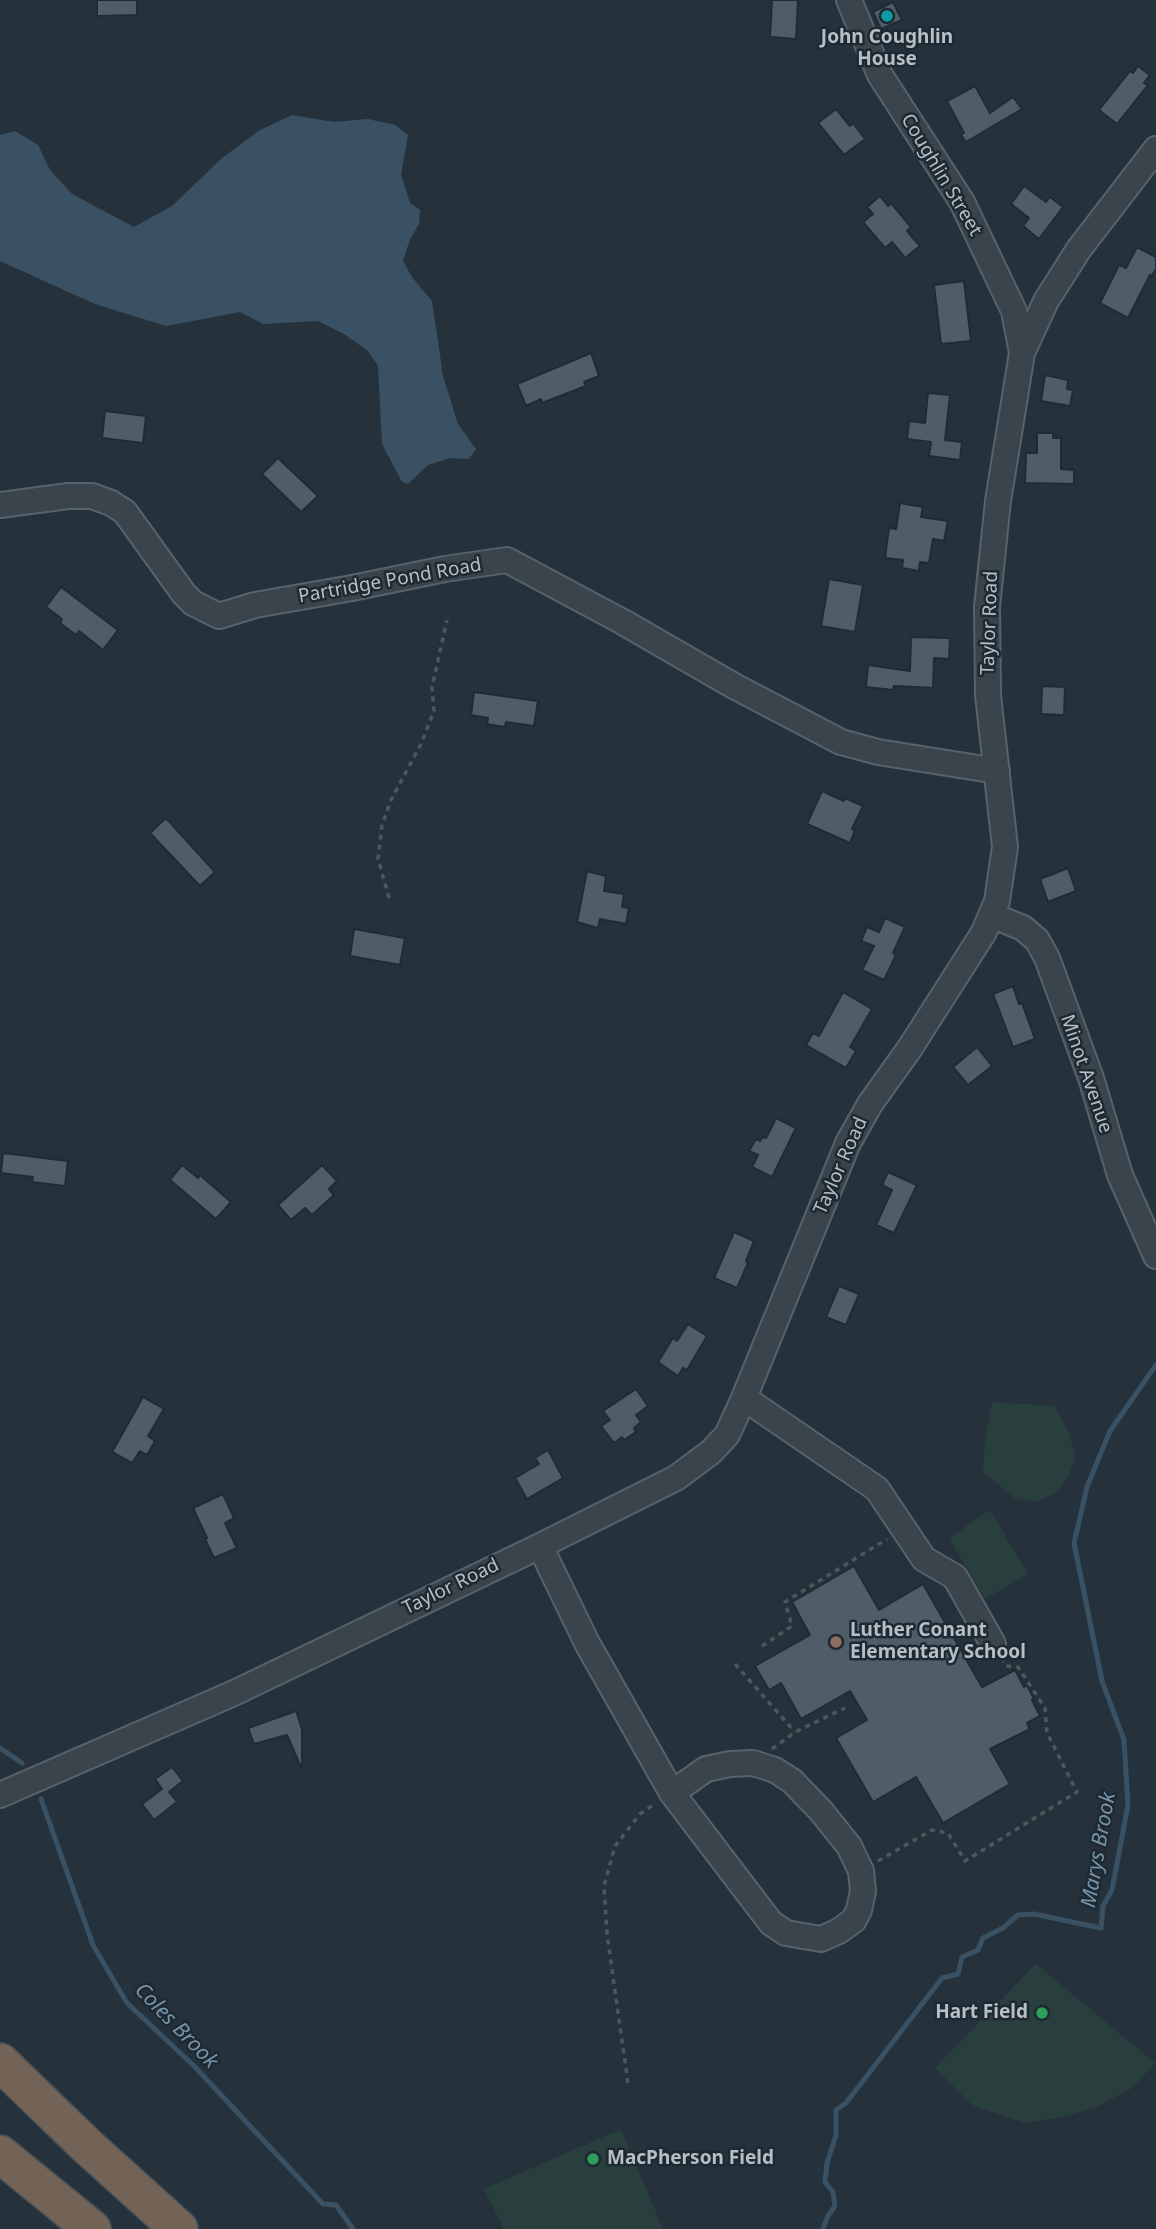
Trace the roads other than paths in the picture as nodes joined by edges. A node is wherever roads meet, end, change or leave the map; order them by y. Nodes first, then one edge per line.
1 (849, 0) edge
2 (1156, 149) edge
3 (1022, 354) junction
4 (0, 505) edge
5 (998, 771) junction
6 (991, 915) junction
7 (1156, 1256) edge
8 (744, 1398) junction
9 (540, 1546) junction
10 (993, 1644) road end
11 (672, 1793) junction
12 (0, 1795) edge
13 (0, 2062) edge
14 (0, 2154) edge
15 (92, 2229) edge
16 (180, 2229) edge

1 - 3 street, Coughlin Street
2 - 3 street, Taylor Road
3 - 5 street, Taylor Road
4 - 5 street, Partridge Pond Road
5 - 6 street, Taylor Road
6 - 7 street, Minot Avenue
6 - 8 street, Taylor Road
8 - 9 street, Taylor Road
8 - 10 street
9 - 11 street
9 - 12 street, Taylor Road
11 - 11 street
13 - 16 highway
14 - 15 highway

